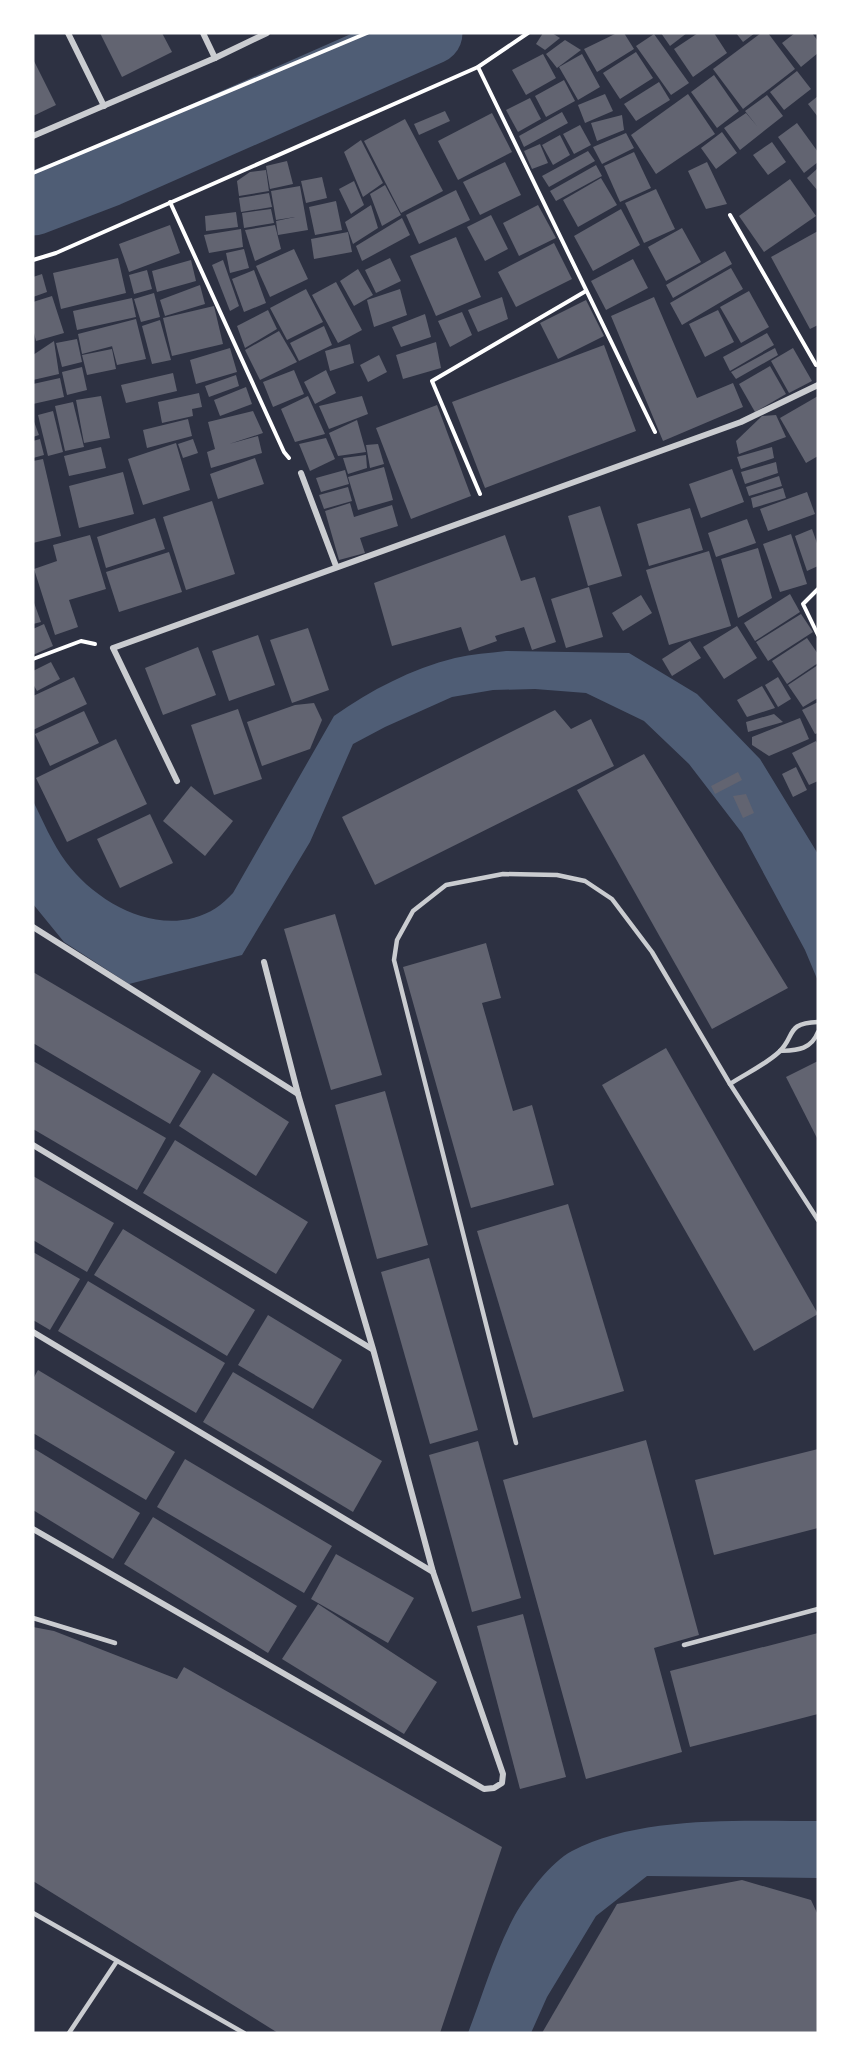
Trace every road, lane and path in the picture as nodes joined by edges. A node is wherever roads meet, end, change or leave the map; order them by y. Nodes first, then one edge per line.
1 (68, 33) edge
2 (203, 33) edge
3 (267, 33) edge
4 (366, 33) edge
5 (528, 33) edge
6 (215, 58) junction
7 (478, 67) junction
8 (104, 106) junction
9 (33, 136) edge
10 (33, 173) edge
11 (170, 202) junction
12 (730, 215) dead end
13 (33, 260) edge
14 (586, 291) junction
15 (818, 369) edge
16 (818, 385) edge
17 (663, 449) junction
18 (301, 472) joint
19 (488, 512) junction
20 (336, 566) junction
21 (818, 589) edge
22 (818, 635) edge
23 (113, 648) junction
24 (33, 659) edge
25 (177, 781) dead end
26 (33, 927) edge
27 (264, 962) dead end
28 (818, 1023) edge
29 (818, 1032) edge
30 (780, 1051) junction
31 (730, 1084) junction
32 (298, 1094) junction
33 (33, 1145) edge
34 (818, 1220) edge
35 (33, 1332) edge
36 (373, 1349) junction
37 (516, 1443) dead end
38 (33, 1529) edge
39 (433, 1572) junction
40 (818, 1609) edge
41 (33, 1618) edge
42 (115, 1643) dead end
43 (684, 1645) dead end
44 (33, 1913) edge
45 (117, 1961) junction
46 (69, 2033) edge
47 (244, 2033) edge

1 - 8 street
2 - 6 street
3 - 6 street
4 - 10 path
5 - 7 path
6 - 8 street
7 - 11 path
7 - 14 path
8 - 9 street
11 - 13 path
11 - 18 path
12 - 15 path
14 - 17 path
14 - 19 path
16 - 17 street
17 - 19 street
18 - 20 street
19 - 20 street
20 - 23 street
21 - 22 path
23 - 24 path
23 - 25 street
26 - 32 street
27 - 32 street
28 - 30 lane
29 - 30 lane
30 - 31 lane
31 - 34 lane
31 - 37 lane
32 - 36 street
33 - 36 street
35 - 39 street
36 - 39 street
38 - 39 street
40 - 43 lane
41 - 42 lane
44 - 45 lane
45 - 46 lane
45 - 47 lane

